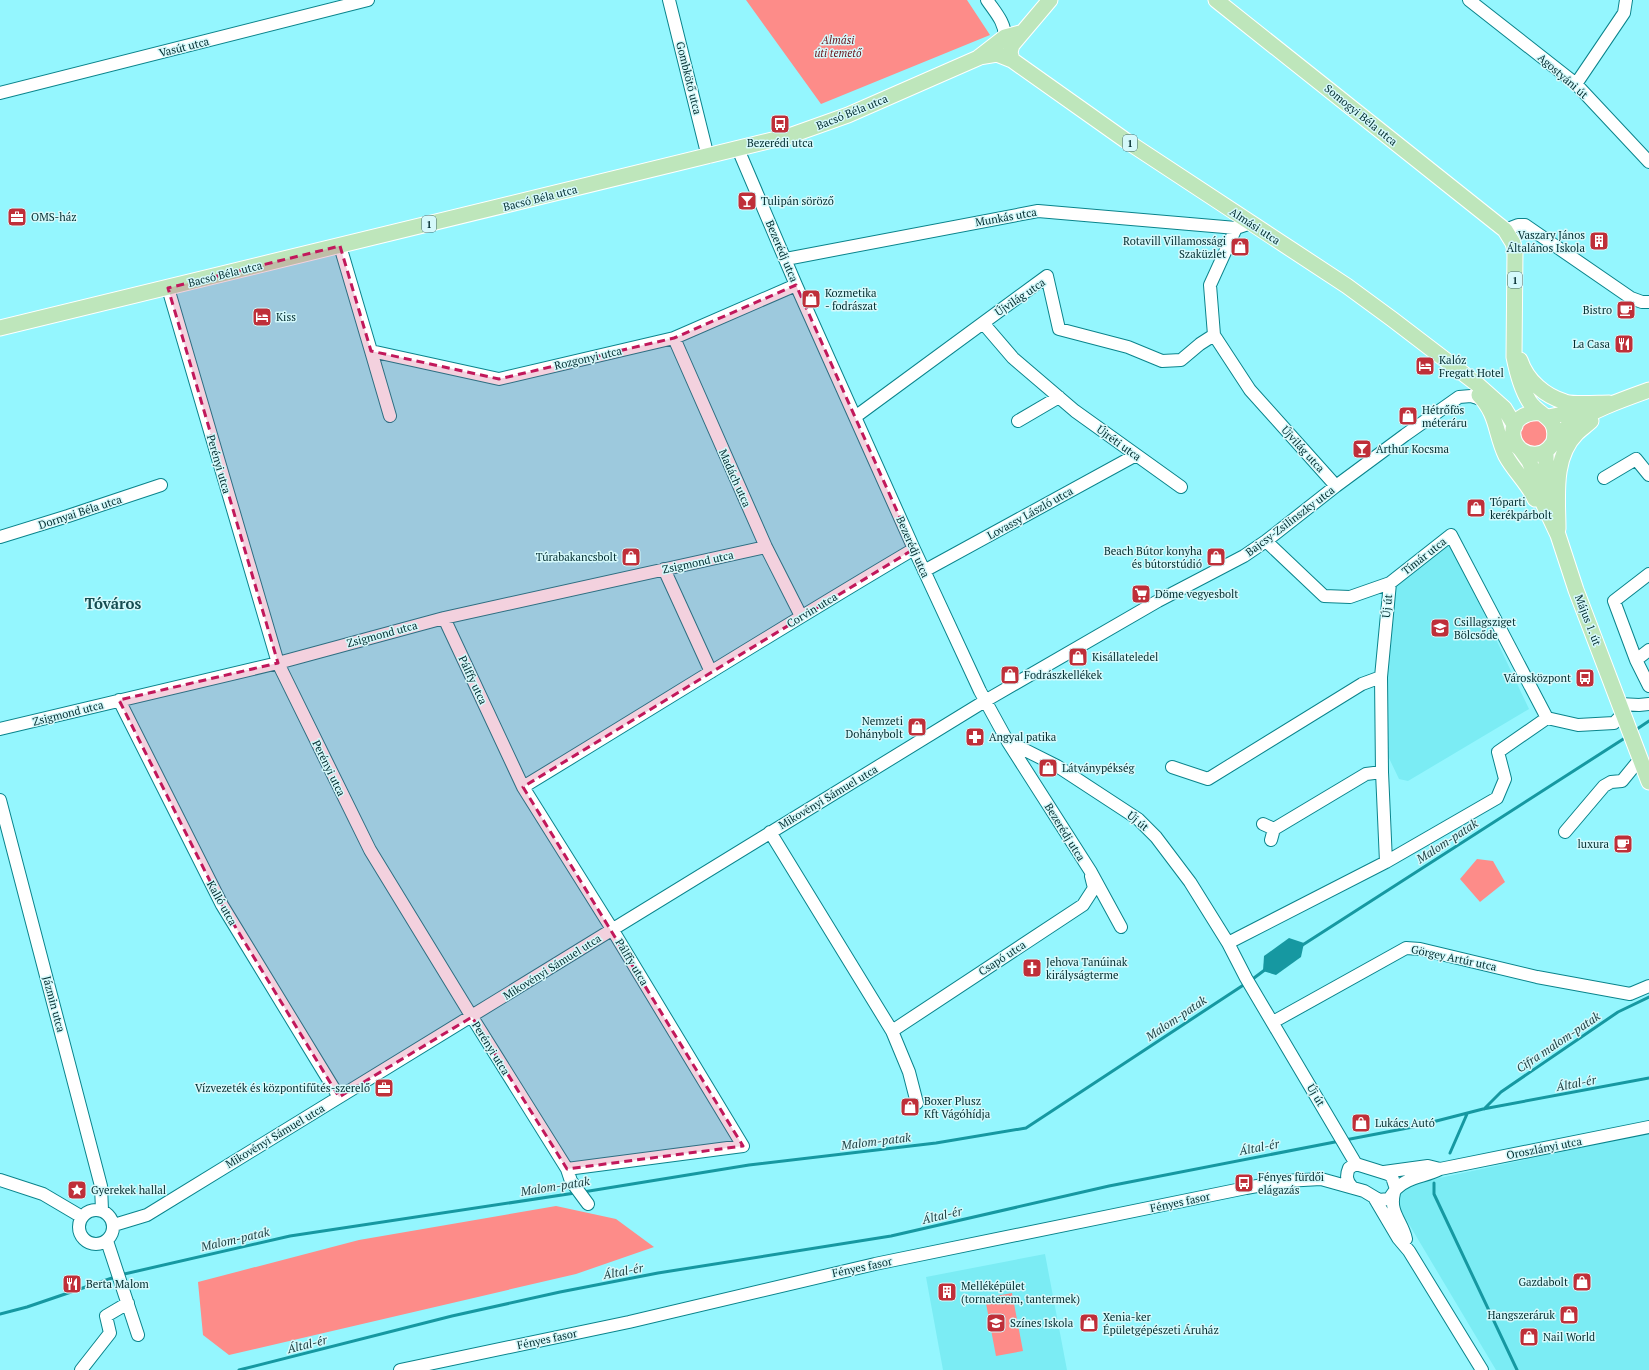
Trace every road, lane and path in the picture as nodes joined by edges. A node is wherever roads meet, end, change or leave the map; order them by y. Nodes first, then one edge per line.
1 (368, 0) edge
2 (669, 0) edge
3 (987, 0) edge
4 (1050, 0) edge
5 (1216, 0) edge
6 (1469, 0) edge
7 (1626, 0) edge
8 (1020, 33) junction
9 (1005, 37) junction
10 (978, 58) junction
11 (1012, 60) junction
12 (1576, 84) junction
13 (0, 94) edge
14 (738, 149) junction
15 (708, 157) junction
16 (1649, 162) edge
17 (1251, 223) junction
18 (1236, 228) junction
19 (1505, 230) junction
20 (340, 246) junction
21 (786, 259) junction
22 (796, 285) junction
23 (168, 288) junction
24 (1646, 302) edge
25 (983, 323) junction
26 (0, 328) edge
27 (1513, 332) junction
28 (1214, 336) junction
29 (674, 338) junction
30 (371, 351) junction
31 (1447, 361) junction
32 (1464, 379) junction
33 (1649, 390) edge
34 (1059, 397) junction
35 (1459, 397) junction
36 (1484, 400) junction
37 (1612, 403) junction
38 (1544, 415) junction
39 (390, 416) dead end
40 (855, 417) junction
41 (1018, 421) dead end
42 (1515, 426) junction
43 (1550, 446) junction
44 (1521, 450) junction
45 (1136, 455) junction
46 (1649, 475) edge
47 (1604, 478) dead end
48 (161, 485) dead end
49 (1336, 486) junction
50 (1181, 488) dead end
51 (1558, 535) junction
52 (0, 536) edge
53 (1266, 541) junction
54 (766, 547) junction
55 (914, 549) junction
56 (664, 569) junction
57 (924, 571) junction
58 (1649, 574) edge
59 (1390, 583) junction
60 (801, 616) junction
61 (444, 618) junction
62 (1649, 650) edge
63 (1636, 660) junction
64 (278, 662) junction
65 (711, 672) junction
66 (1381, 677) junction
67 (1649, 686) edge
68 (119, 700) junction
69 (985, 701) junction
70 (1649, 704) edge
71 (1546, 718) junction
72 (1626, 721) junction
73 (0, 729) edge
74 (1008, 742) junction
75 (1640, 759) junction
76 (1172, 767) dead end
77 (1382, 772) junction
78 (1649, 782) edge
79 (523, 787) junction
80 (0, 800) edge
81 (1269, 831) dead end
82 (770, 832) junction
83 (1565, 832) dead end
84 (1386, 862) junction
85 (1091, 872) junction
86 (1122, 927) dead end
87 (612, 929) junction
88 (1228, 943) junction
89 (1649, 986) edge
90 (472, 1017) junction
91 (1273, 1022) junction
92 (892, 1031) junction
93 (339, 1097) junction
94 (917, 1103) dead end
95 (1649, 1127) edge
96 (1352, 1168) junction
97 (567, 1169) junction
98 (1440, 1169) junction
99 (1384, 1172) junction
100 (1327, 1179) junction
101 (0, 1180) edge
102 (1352, 1186) junction
103 (1395, 1191) junction
104 (1375, 1199) junction
105 (588, 1204) dead end
106 (102, 1210) junction
107 (82, 1217) junction
108 (114, 1225) junction
109 (107, 1241) junction
110 (1409, 1251) junction
111 (128, 1303) junction
112 (138, 1335) dead end
113 (81, 1370) edge
114 (400, 1370) edge
115 (1482, 1370) edge

1 - 13 street, Vasút utca
2 - 15 street, Gombkötő utca
3 - 9 street
4 - 8 main road
5 - 19 main road, Somogyi Béla utca / 1
6 - 12 street, Agostyáni út
7 - 12 street
8 - 9 main road, Bacsó Béla utca / 1
8 - 11 main road
9 - 10 main road, Bacsó Béla utca / 1
10 - 11 main road, Almási utca / 1
10 - 14 main road, Bacsó Béla utca / 1
11 - 17 main road, Almási utca / 1
12 - 16 street, Agostyáni út
14 - 15 main road, Bacsó Béla utca / 1
14 - 21 street, Bezerédj utca
15 - 20 main road, Bacsó Béla utca / 1
17 - 18 street, Munkás utca
17 - 31 main road, Almási utca / 1
18 - 21 street, Munkás utca
18 - 28 street, Újvilág utca
19 - 24 street
19 - 27 main road, Somogyi Béla utca / 1
20 - 23 main road, Bacsó Béla utca / 1
20 - 30 street
21 - 22 street, Bezerédj utca
22 - 29 street, Rozgonyi utca
22 - 40 street, Bezerédj utca
23 - 26 main road, Bacsó Béla utca / 1
23 - 64 street, Perényi utca
25 - 28 street, Újvilág utca
25 - 34 street, Újréti utca
25 - 40 street, Újvilág utca
27 - 37 main road, 1
27 - 38 main road, 1
28 - 49 street, Újvilág utca
29 - 30 street, Rozgonyi utca
29 - 54 street, Madách utca
30 - 39 street
31 - 32 main road
31 - 42 main road, Almási utca / 1
32 - 35 street
32 - 36 main road
33 - 37 main road, 1
34 - 41 street
34 - 45 street, Újréti utca
35 - 36 street
35 - 49 street, Bajcsy-Zsilinszky utca
36 - 51 main road
37 - 38 main road, 1
37 - 43 main road, 1
37 - 51 main road
38 - 42 main road, 1
38 - 43 main road, 1
40 - 55 street, Bezerédj utca
42 - 44 main road, 1
43 - 44 main road
43 - 51 main road, Május 1. út
44 - 51 main road, Május 1. út
45 - 50 street, Újréti utca
45 - 57 street, Lovassy László utca
46 - 47 street
48 - 52 street, Dornyai Béla utca
49 - 53 street, Bajcsy-Zsilinszky utca
51 - 72 main road, Május 1. út
53 - 59 street, Tímár utca
53 - 69 street, Bajcsy-Zsilinszky utca
54 - 56 street, Zsigmond utca
54 - 60 street, Madách utca
55 - 57 street, Bezerédj utca
55 - 60 street, Corvin utca
56 - 61 street, Zsigmond utca
56 - 65 street
57 - 69 street, Bezerédj utca
58 - 63 street
59 - 66 street, Új út
59 - 71 street, Tímár utca
60 - 65 street, Corvin utca
61 - 64 street, Zsigmond utca
61 - 79 street, Pálffy utca
62 - 63 street
63 - 67 street
64 - 68 street, Zsigmond utca
64 - 90 street, Perényi utca
65 - 79 street, Corvin utca
66 - 76 street
66 - 77 street, Új út
68 - 73 street, Zsigmond utca
68 - 93 street, Kalló utca
69 - 74 street, Bezerédj utca
69 - 82 street, Mikovényi Sámuel utca
70 - 72 street
71 - 72 street
71 - 84 street
72 - 75 main road, Május 1. út
74 - 85 street, Bezerédj utca
74 - 88 street, Új út
75 - 78 main road, Május 1. út
75 - 83 street
77 - 81 street
77 - 84 street, Új út
79 - 87 street, Pálffy utca
80 - 106 street, Jázmin utca
82 - 87 street, Mikovényi Sámuel utca
82 - 92 street
84 - 88 street
85 - 86 street, Bezerédj utca
85 - 92 street, Csapó utca
87 - 90 street, Mikovényi Sámuel utca
87 - 97 street, Pálffy utca
88 - 91 street, Új út
89 - 91 street, Görgey Artúr utca
90 - 93 street, Mikovényi Sámuel utca
90 - 97 street, Perényi utca
91 - 96 street, Új út
92 - 94 street
93 - 108 street, Mikovényi Sámuel utca
95 - 98 street, Oroszlányi utca
96 - 99 street
96 - 100 street, Fényes fasor
96 - 102 street, Új út
97 - 105 street, Perényi utca
98 - 99 street, Oroszlányi utca
98 - 103 street, Oroszlányi utca
99 - 103 street
100 - 102 street, Fényes fasor
100 - 114 street, Fényes fasor
101 - 107 street
102 - 104 street, Fényes fasor
103 - 104 street, Oroszlányi utca
103 - 110 street
104 - 110 street
106 - 107 street
106 - 108 street
107 - 109 street
108 - 109 street
109 - 111 street
110 - 115 street
111 - 112 street
111 - 113 street

